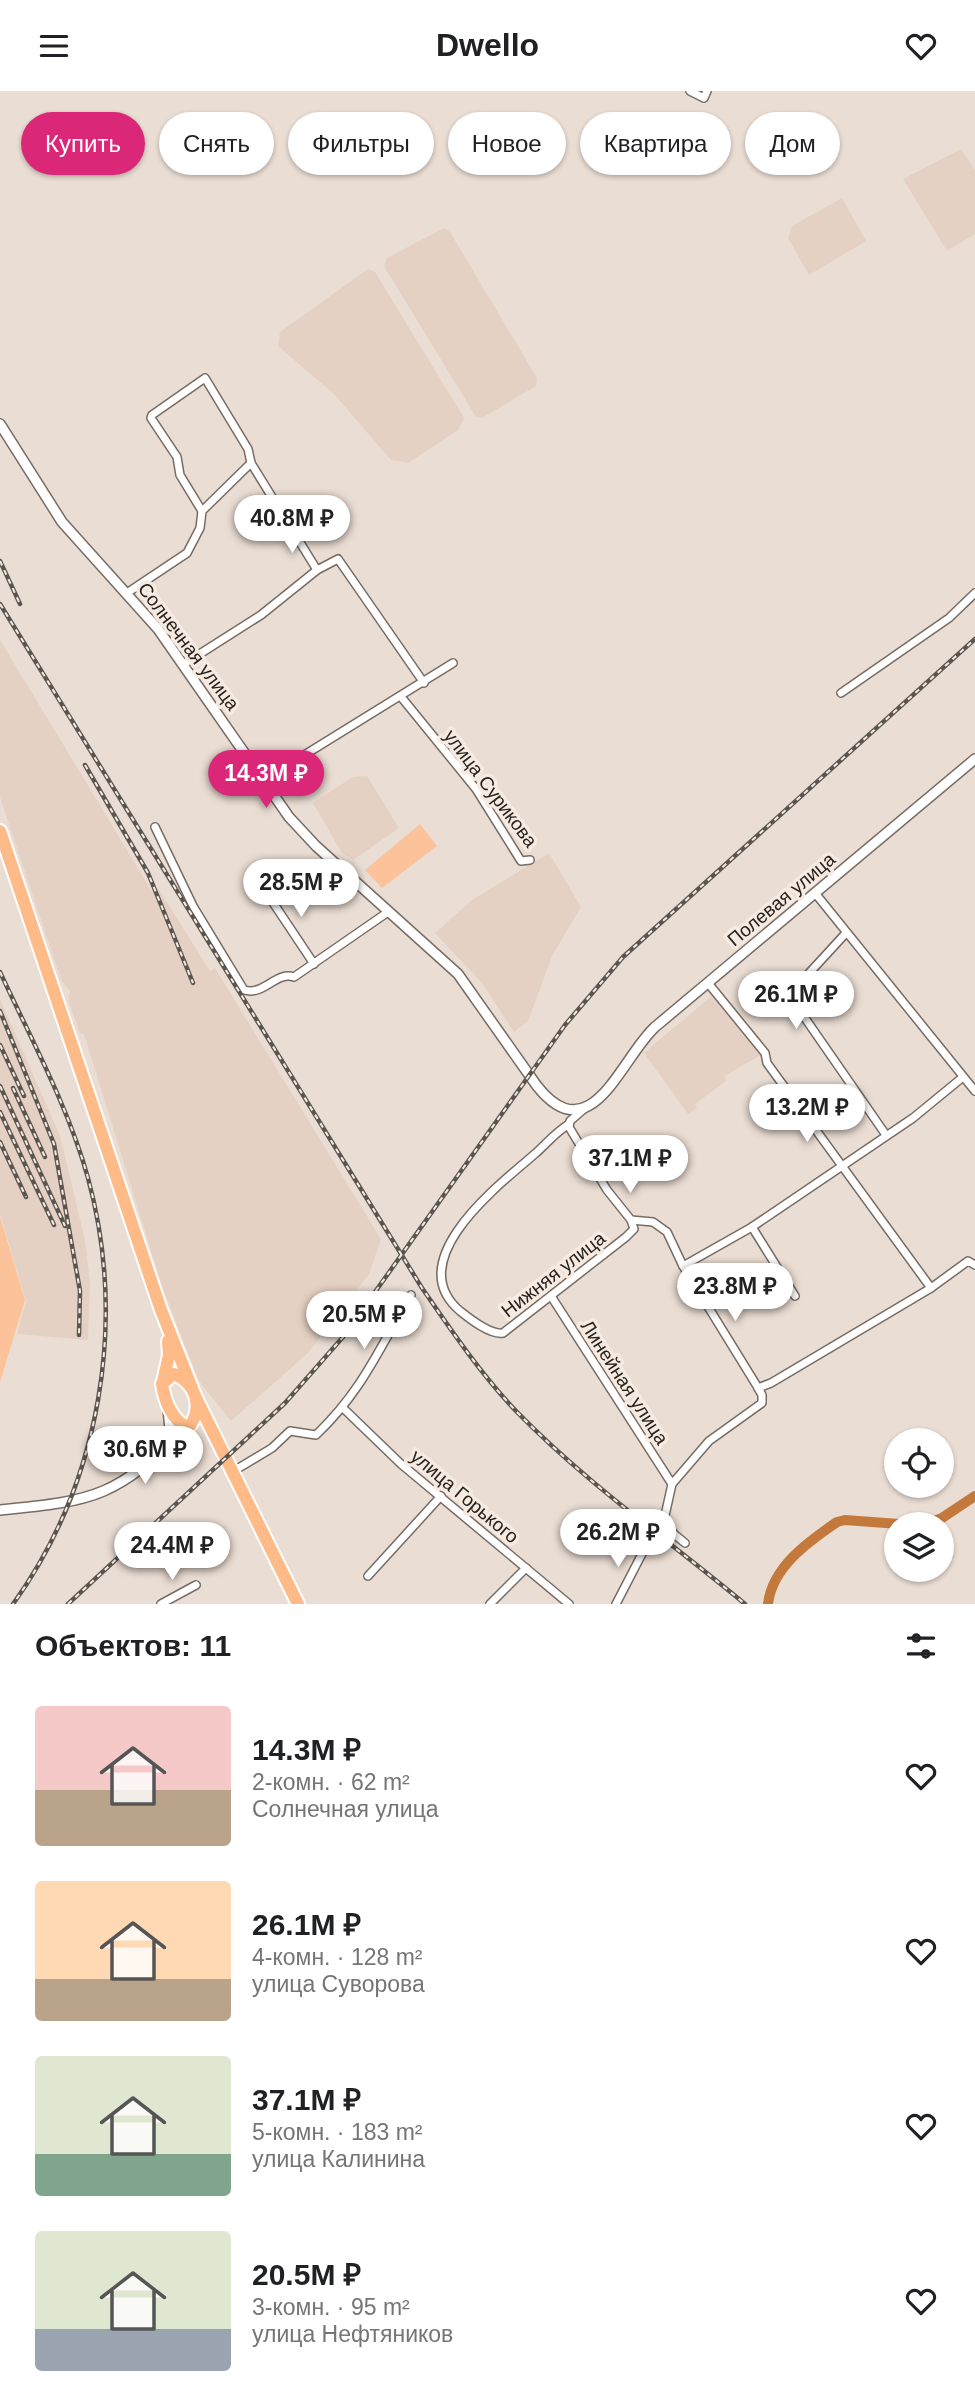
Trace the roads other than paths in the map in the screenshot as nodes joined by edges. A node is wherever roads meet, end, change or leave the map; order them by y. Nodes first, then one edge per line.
1 (690, 91) edge
2 (707, 91) edge
3 (0, 424) edge
4 (251, 463) junction
5 (202, 511) junction
6 (317, 570) junction
7 (127, 593) junction
8 (975, 593) edge
9 (453, 663) dead end
10 (184, 664) junction
11 (424, 683) junction
12 (841, 692) dead end
13 (402, 698) junction
14 (975, 759) edge
15 (264, 780) junction
16 (155, 827) dead end
17 (0, 831) edge
18 (530, 860) dead end
19 (264, 889) dead end
20 (815, 893) junction
21 (388, 912) junction
22 (846, 933) junction
23 (314, 964) junction
24 (708, 983) junction
25 (963, 1077) junction
26 (975, 1091) edge
27 (590, 1104) junction
28 (569, 1124) junction
29 (886, 1135) junction
30 (841, 1166) junction
31 (631, 1220) junction
32 (752, 1227) junction
33 (975, 1265) edge
34 (683, 1266) junction
35 (931, 1288) junction
36 (411, 1295) dead end
37 (551, 1296) junction
38 (796, 1296) dead end
39 (162, 1310) junction
40 (162, 1384) junction
41 (760, 1391) junction
42 (195, 1394) junction
43 (168, 1407) junction
44 (343, 1408) junction
45 (187, 1427) junction
46 (159, 1454) junction
47 (223, 1454) junction
48 (232, 1472) junction
49 (672, 1484) junction
50 (441, 1496) junction
51 (0, 1510) edge
52 (685, 1543) dead end
53 (645, 1548) dead end
54 (526, 1567) junction
55 (368, 1576) dead end
56 (196, 1585) dead end
57 (161, 1604) edge
58 (298, 1604) edge
59 (490, 1604) edge
60 (569, 1604) edge
61 (616, 1604) edge

1 - 2 street
3 - 7 street, Солнечная улица
4 - 5 street
4 - 5 street
4 - 6 street
5 - 7 street
6 - 10 street
6 - 11 street
7 - 10 street, Солнечная улица
8 - 12 street
9 - 11 street
10 - 15 street, Солнечная улица
11 - 13 street
13 - 15 street
13 - 18 street, улица Сурикова
14 - 20 street, Полевая улица
15 - 21 street, Солнечная улица
16 - 23 street
17 - 39 highway
19 - 23 street
20 - 22 street
20 - 24 street, Полевая улица
21 - 23 street
21 - 27 street, Солнечная улица
22 - 25 street
22 - 29 street
24 - 27 street, Полевая улица
24 - 30 street
25 - 26 street
25 - 29 street
27 - 28 street
28 - 31 street
28 - 37 street, Нижняя улица
29 - 30 street
30 - 32 street
30 - 35 street
31 - 34 street
31 - 37 street, Нижняя улица
32 - 34 street
32 - 38 street
33 - 35 street
34 - 41 street
35 - 41 street
36 - 44 street
37 - 49 street, Линейная улица
39 - 40 highway
39 - 42 highway
40 - 42 highway
40 - 43 highway
41 - 49 street
42 - 45 highway
42 - 47 highway
43 - 45 highway
43 - 46 street
44 - 48 street
44 - 50 street, улица Горького
45 - 46 street
45 - 47 highway
46 - 51 street
47 - 48 highway
48 - 58 highway
49 - 52 street
50 - 54 street, улица Горького
50 - 55 street
53 - 61 street
54 - 59 street
54 - 60 street, улица Горького
56 - 57 street

